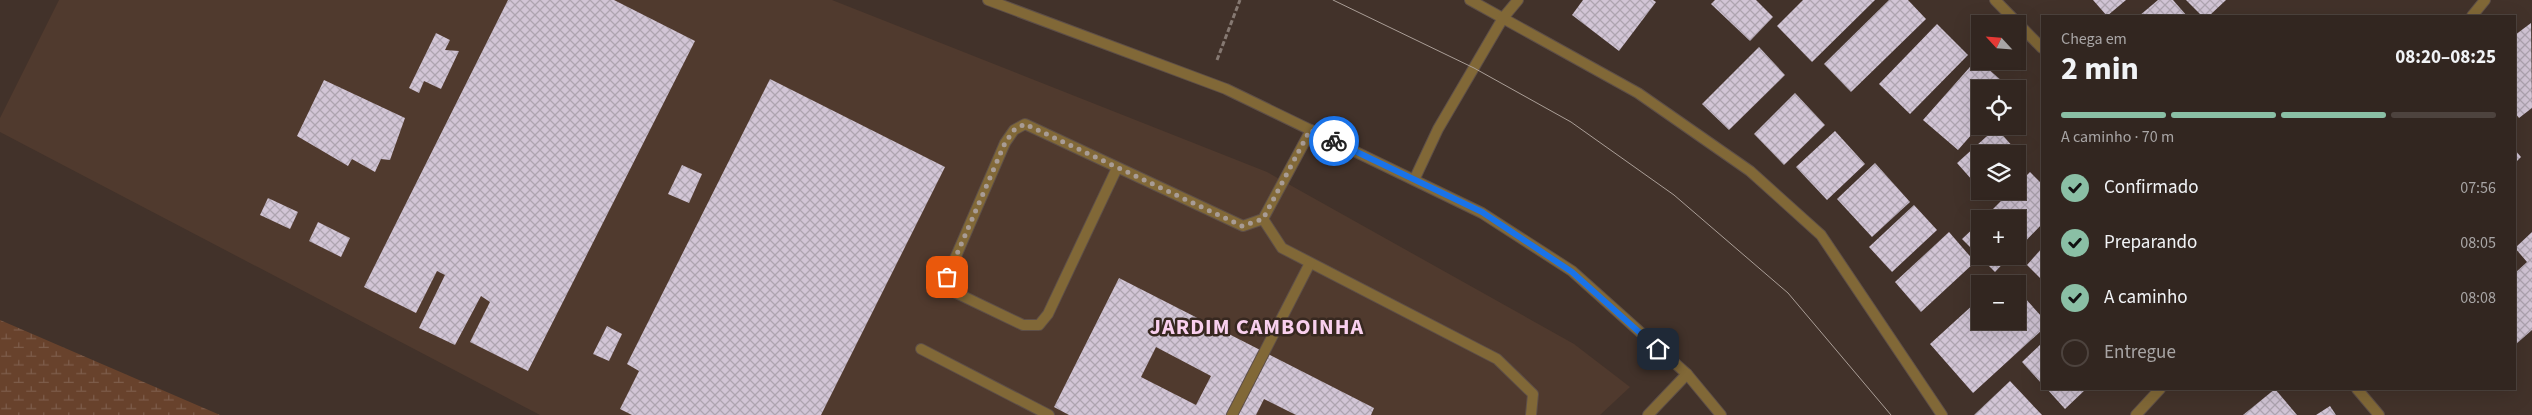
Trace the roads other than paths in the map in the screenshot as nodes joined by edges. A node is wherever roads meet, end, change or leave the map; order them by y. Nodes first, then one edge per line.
1 (988, 0) edge
2 (1470, 0) edge
3 (1518, 0) edge
4 (1996, 0) edge
5 (2485, 0) edge
6 (2473, 15) edge
7 (1503, 18) junction
8 (2041, 47) edge
9 (1310, 130) junction
10 (1117, 168) junction
11 (1415, 178) junction
12 (1263, 219) junction
13 (1310, 263) junction
14 (922, 349) dead end
15 (1687, 374) junction
16 (2159, 390) edge
17 (2358, 390) edge
18 (1049, 415) edge
19 (1232, 415) edge
20 (1531, 415) edge
21 (1648, 415) edge
22 (1721, 415) edge
23 (1942, 415) edge
24 (2136, 415) edge
25 (2379, 415) edge

1 - 9 street
2 - 7 street
3 - 7 street
4 - 8 street
5 - 6 street
7 - 11 street
7 - 23 street
9 - 11 street
9 - 12 street
10 - 10 street
10 - 12 street
11 - 15 street
12 - 13 street
13 - 19 street
13 - 20 street
14 - 18 street
15 - 21 street
15 - 22 street
16 - 24 street
17 - 25 street

